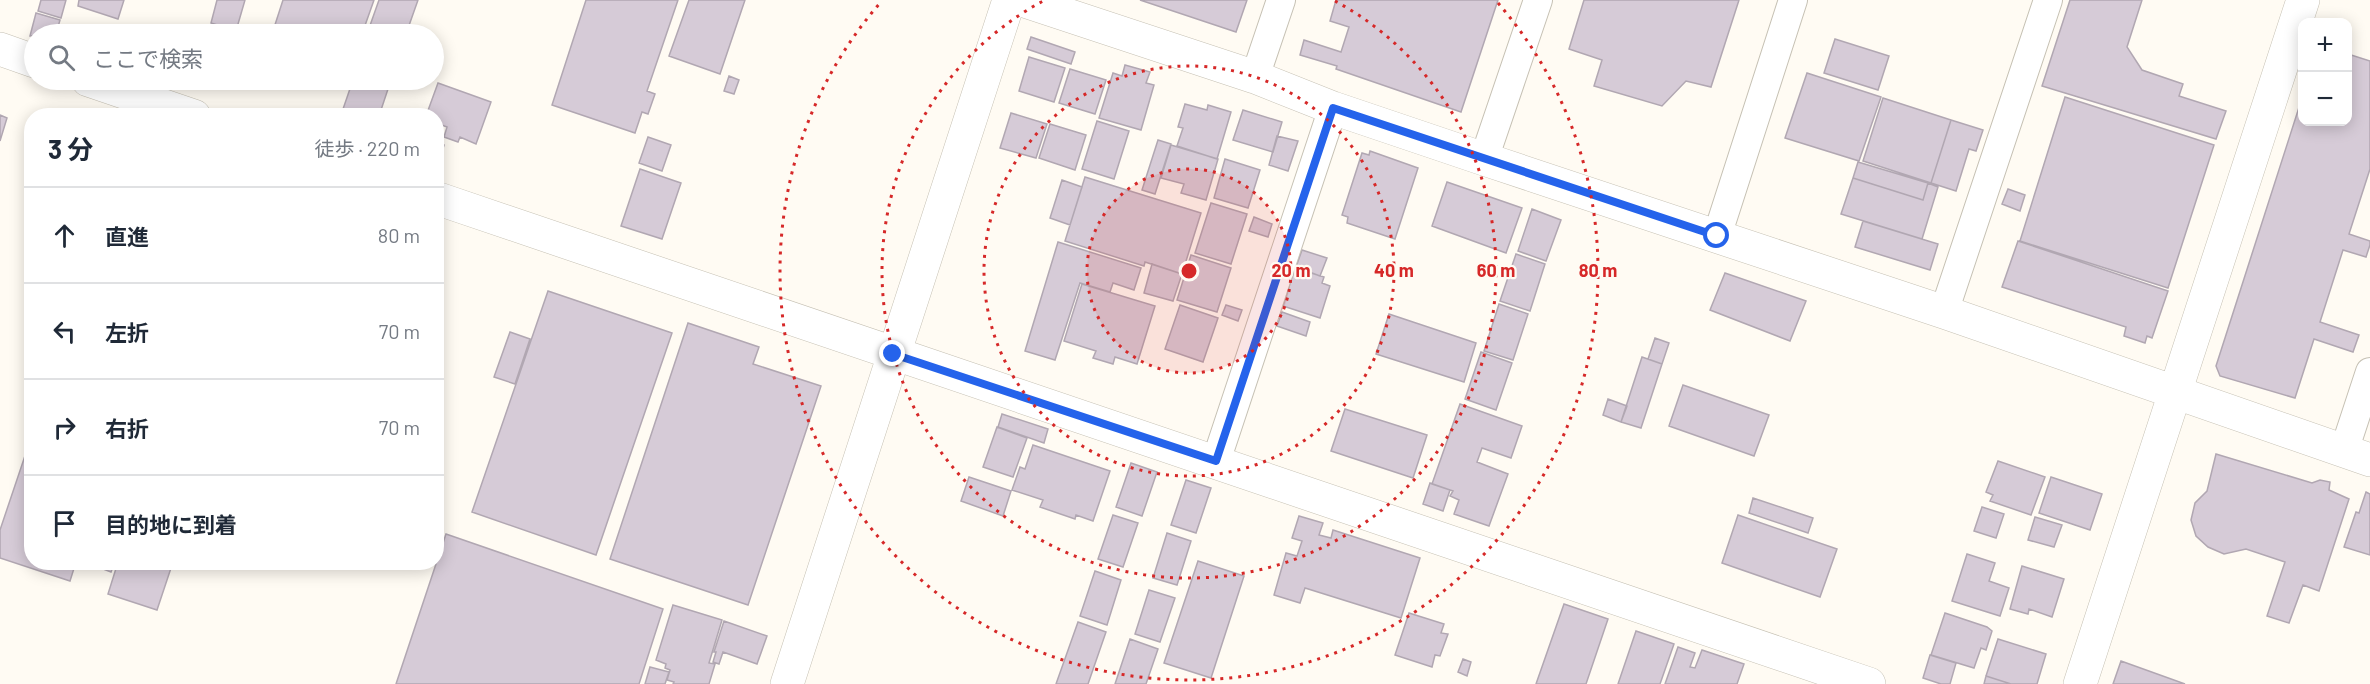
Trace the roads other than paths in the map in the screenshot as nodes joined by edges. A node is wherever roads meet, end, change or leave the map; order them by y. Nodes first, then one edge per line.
1 (1009, 0) edge
2 (1022, 0) edge
3 (1281, 0) edge
4 (1538, 0) edge
5 (1794, 0) edge
6 (2048, 0) edge
7 (2302, 0) edge
8 (0, 49) edge
9 (24, 57) edge
10 (1255, 77) junction
11 (117, 90) edge
12 (170, 108) edge
13 (1333, 108) junction
14 (1484, 159) junction
15 (444, 201) edge
16 (1717, 236) junction
17 (1944, 312) junction
18 (893, 354) junction
19 (2370, 372) edge
20 (2175, 391) junction
21 (2357, 455) edge
22 (1216, 461) junction
23 (787, 684) edge
24 (1869, 684) edge
25 (2080, 684) edge

1 - 18 street
2 - 10 street
3 - 10 street
4 - 14 street
5 - 16 street
6 - 17 street
7 - 20 street
8 - 9 street
10 - 13 street
11 - 12 street
13 - 14 street
13 - 22 street
14 - 16 street
15 - 18 street
16 - 17 street
17 - 20 street
18 - 22 street
18 - 23 street
19 - 21 street
20 - 21 street
20 - 25 street
22 - 24 street

